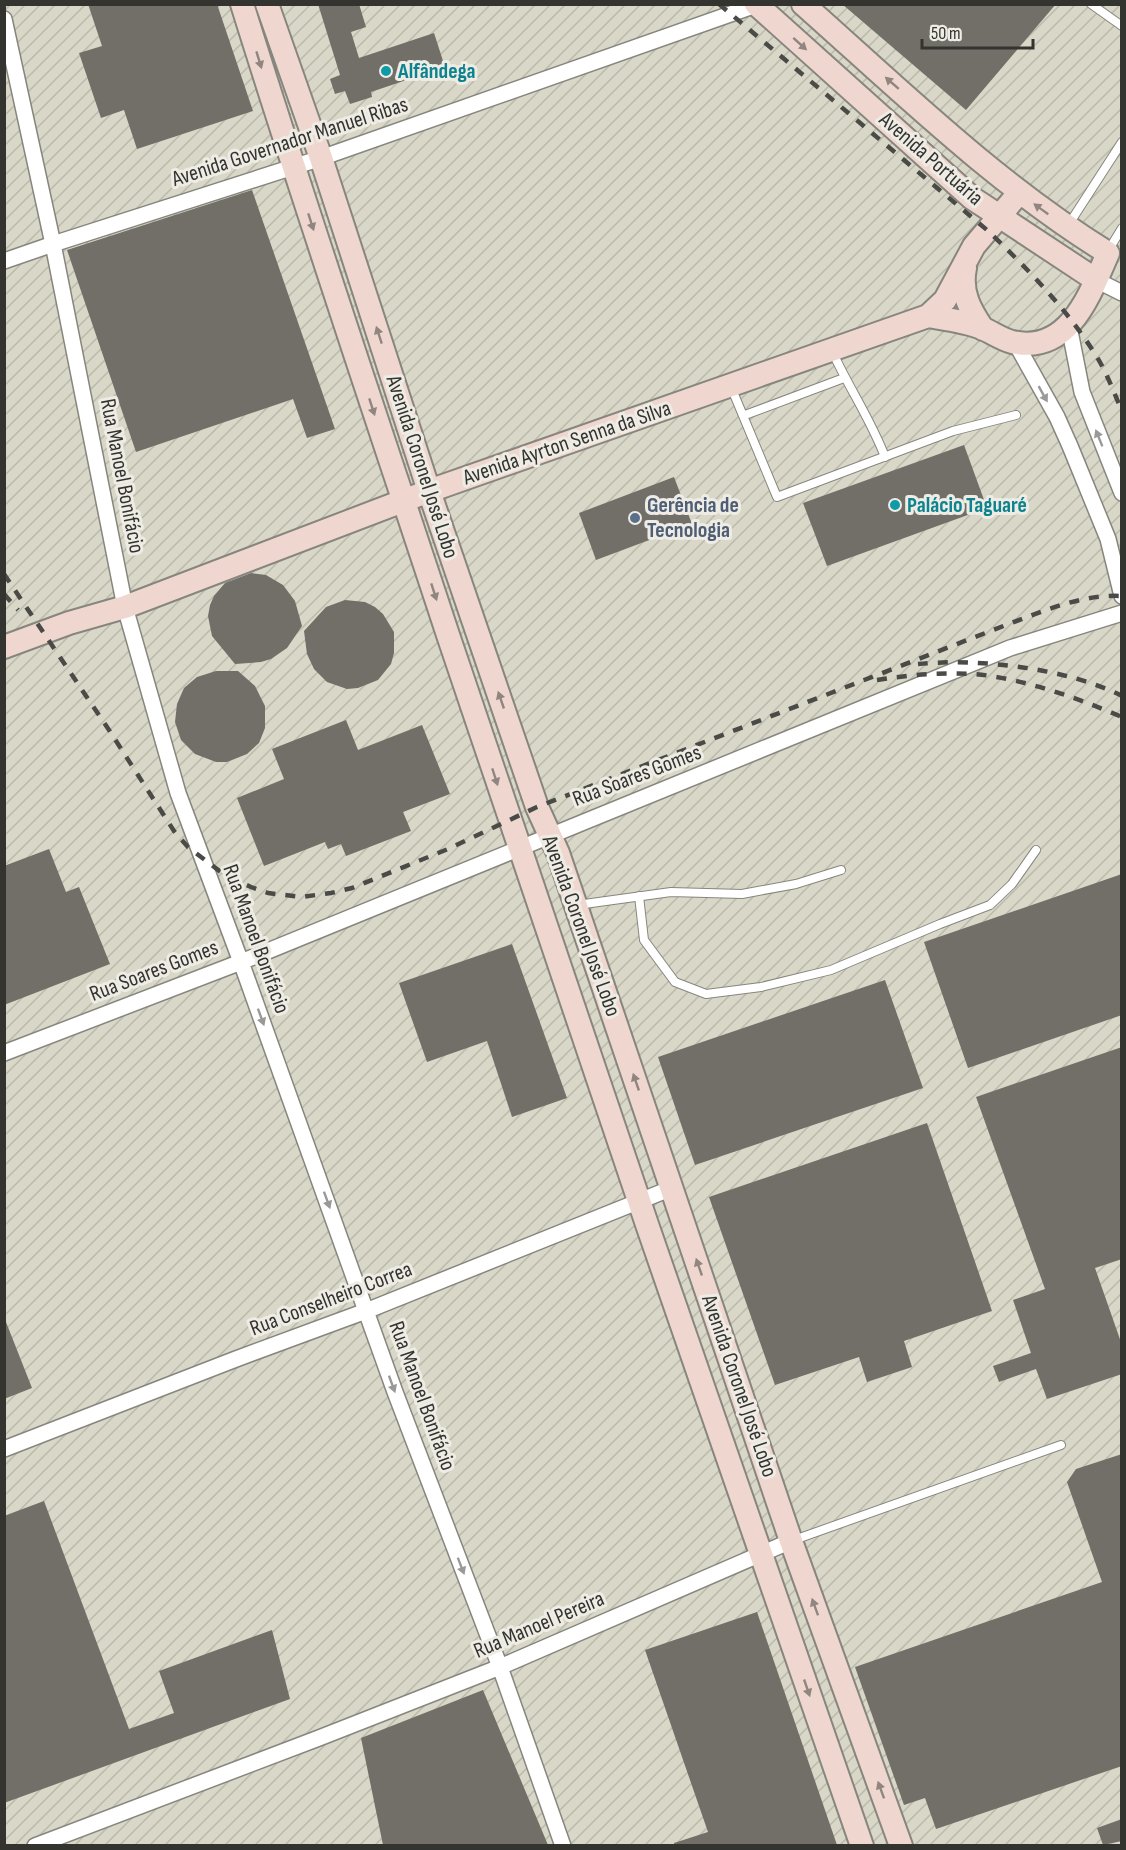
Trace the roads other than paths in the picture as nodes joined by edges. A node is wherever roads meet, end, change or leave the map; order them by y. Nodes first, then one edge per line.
1 (242, 4) edge
2 (267, 4) edge
3 (803, 4) edge
4 (1091, 4) edge
5 (757, 5) edge
6 (4, 19) edge
7 (1122, 26) edge
8 (1122, 142) edge
9 (321, 158) junction
10 (292, 166) junction
11 (1019, 193) junction
12 (999, 216) junction
13 (1066, 227) junction
14 (1122, 228) edge
15 (53, 244) junction
16 (1115, 256) edge
17 (967, 258) junction
18 (4, 261) edge
19 (1096, 280) junction
20 (1122, 293) edge
21 (928, 316) junction
22 (1069, 326) junction
23 (983, 329) junction
24 (1015, 342) junction
25 (832, 349) junction
26 (844, 378) junction
27 (731, 385) junction
28 (745, 415) junction
29 (1016, 415) dead end
30 (885, 457) junction
31 (429, 491) junction
32 (1122, 493) edge
33 (404, 500) junction
34 (1122, 596) edge
35 (125, 607) junction
36 (1122, 614) edge
37 (4, 647) edge
38 (550, 835) junction
39 (519, 848) junction
40 (1036, 850) dead end
41 (841, 870) dead end
42 (639, 896) junction
43 (576, 905) junction
44 (241, 962) junction
45 (4, 1053) edge
46 (672, 1188) junction
47 (639, 1201) junction
48 (366, 1311) junction
49 (1061, 1446) dead end
50 (4, 1449) edge
51 (791, 1541) junction
52 (760, 1554) junction
53 (500, 1667) junction
54 (35, 1845) edge
55 (563, 1845) edge
56 (862, 1845) edge
57 (901, 1845) edge

1 -> 10 street, Avenida Coronel José Lobo
2 - 9 street, Avenida Coronel José Lobo
11 -> 3 street, Avenida Portuária
4 - 7 lane
5 - 9 street, Avenida Governador Manuel Ribas
5 -> 12 street, Avenida Portuária
6 - 15 street, Rua Manoel Bonifácio
8 - 13 lane
9 - 10 street, Avenida Governador Manuel Ribas
31 -> 9 street, Avenida Coronel José Lobo
10 - 15 street, Avenida Governador Manuel Ribas
10 -> 33 street, Avenida Coronel José Lobo
11 - 12 street, Avenida Ayrton Senna da Silva
13 -> 11 street, Avenida Portuária
12 - 17 street, Avenida Ayrton Senna da Silva
12 - 19 street, Avenida Portuária
13 - 16 street, Avenida Portuária
14 - 16 lane
15 - 18 street, Avenida Governador Manuel Ribas
15 - 35 street, Rua Manoel Bonifácio
16 - 19 street
17 - 21 street, Avenida Ayrton Senna da Silva
17 - 23 street
19 - 20 street, Avenida Portuária
19 - 22 street
21 - 23 street
21 - 25 street, Avenida Ayrton Senna da Silva
22 - 24 street
32 -> 22 street
23 - 24 street
24 -> 34 street
25 - 26 lane
25 - 27 street, Avenida Ayrton Senna da Silva
26 - 28 lane
26 - 30 lane
27 - 28 lane
27 - 31 street, Avenida Ayrton Senna da Silva
28 - 30 lane
29 - 30 lane
31 - 33 street, Avenida Ayrton Senna da Silva
38 -> 31 street, Avenida Coronel José Lobo
33 - 35 street, Avenida Ayrton Senna da Silva
33 -> 39 street, Avenida Coronel José Lobo
35 - 37 street, Avenida Ayrton Senna da Silva
35 - 44 street, Rua Manoel Bonifácio
36 - 38 street, Rua Soares Gomes
38 - 39 street, Rua Soares Gomes
38 - 43 street, Avenida Coronel José Lobo
39 - 44 street, Rua Soares Gomes
39 - 47 street, Avenida Coronel José Lobo
40 - 42 lane
41 - 42 lane
42 - 43 lane
46 -> 43 street, Avenida Coronel José Lobo
44 - 45 street, Rua Soares Gomes
44 -> 48 street, Rua Manoel Bonifácio
46 - 47 street, Rua Conselheiro Correa
51 -> 46 street, Avenida Coronel José Lobo
47 - 48 street, Rua Conselheiro Correa
47 - 52 street, Avenida Coronel José Lobo
48 - 50 street, Rua Conselheiro Correa
48 -> 53 street, Rua Manoel Bonifácio
49 - 51 lane, Rua Manoel Pereira
51 - 52 street, Rua Manoel Pereira
57 -> 51 street, Avenida Coronel José Lobo
52 - 53 street, Rua Manoel Pereira
52 -> 56 street, Avenida Coronel José Lobo
53 - 54 street, Rua Manoel Pereira
53 - 55 street, Rua Manoel Bonifácio

